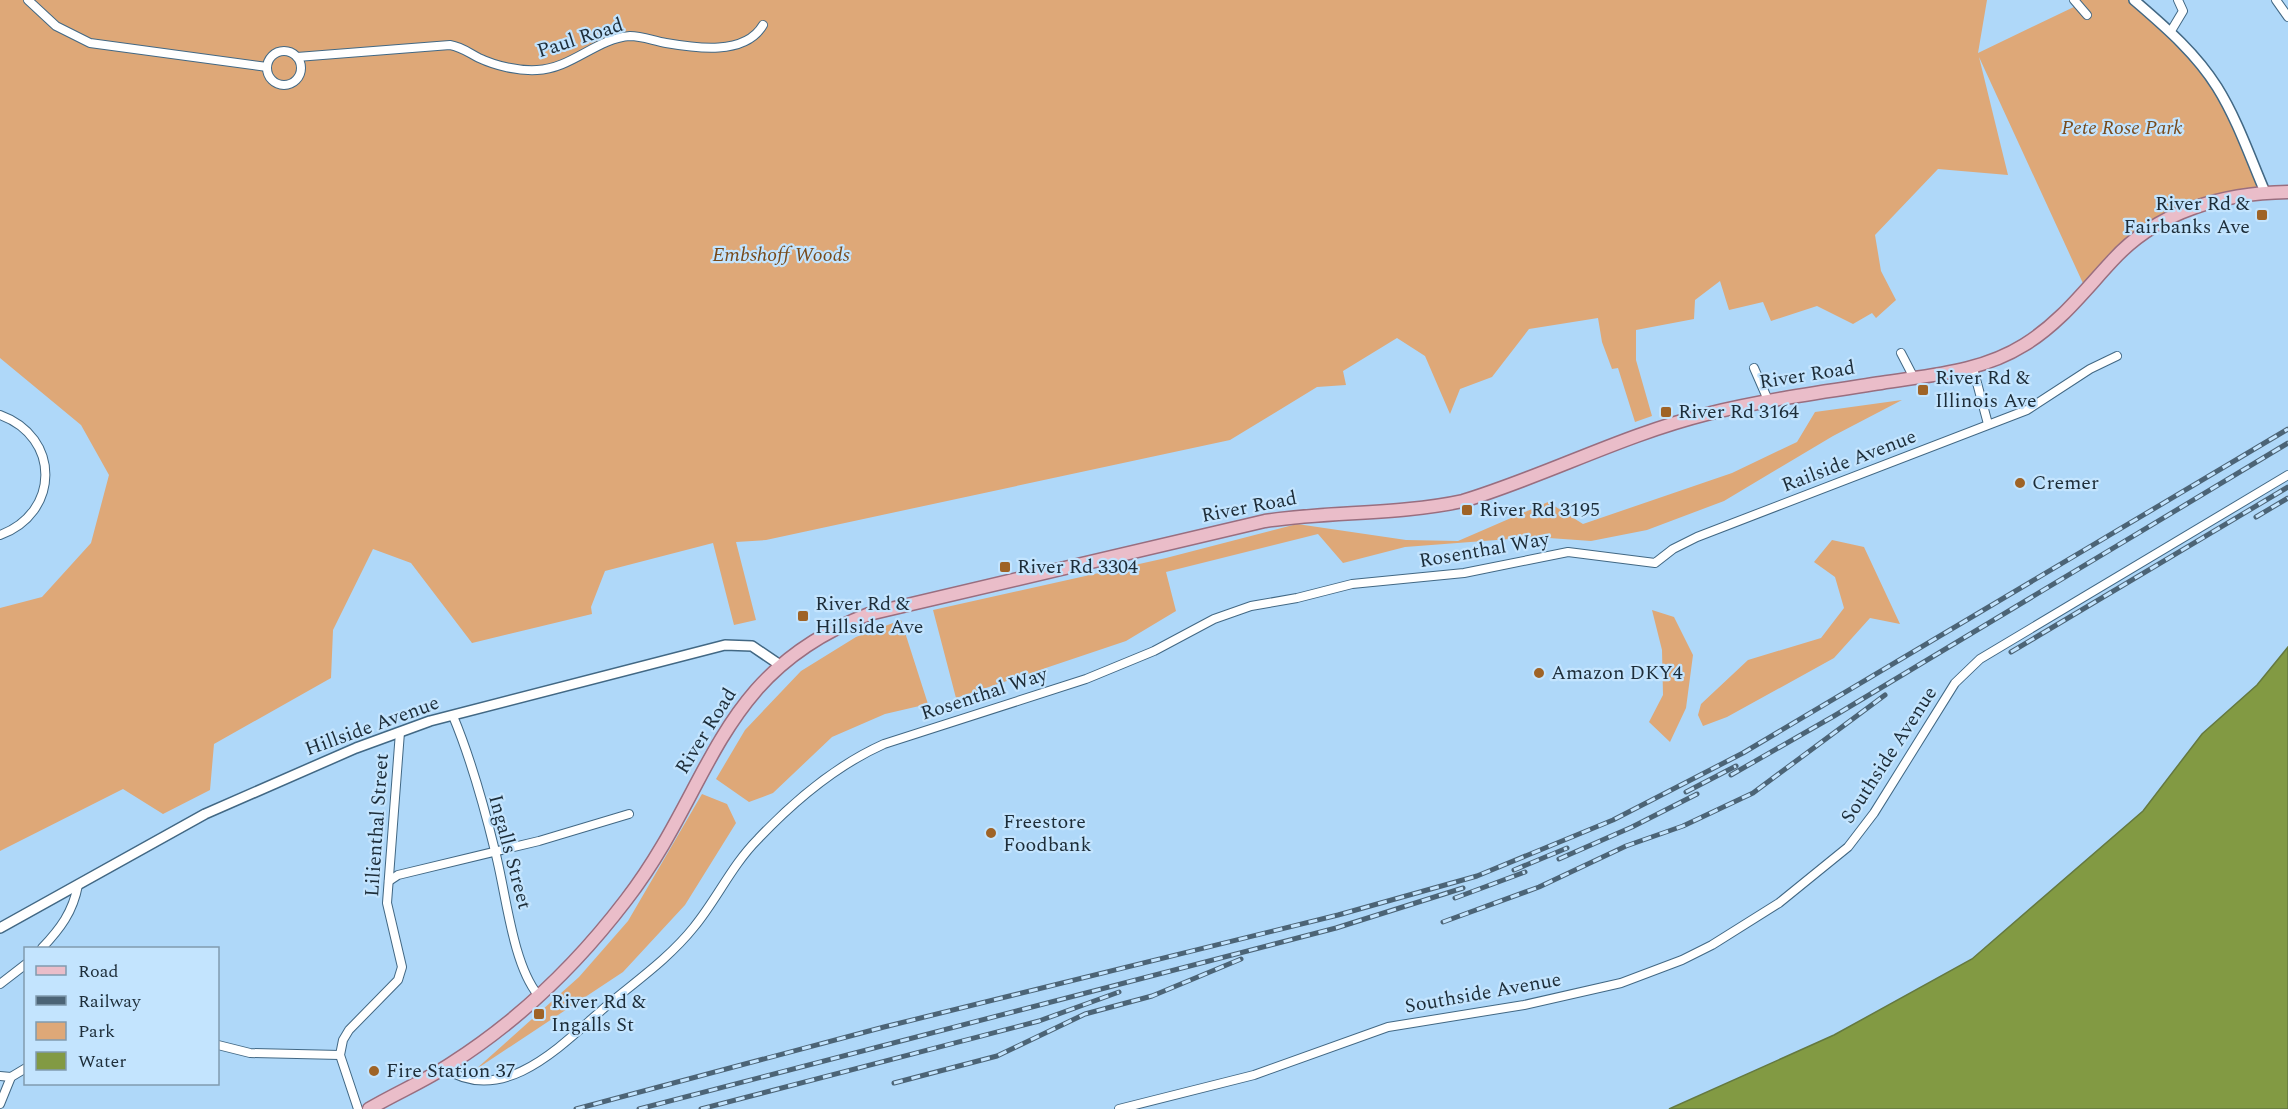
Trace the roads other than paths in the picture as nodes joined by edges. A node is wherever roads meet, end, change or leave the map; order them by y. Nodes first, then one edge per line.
1 (28, 0) edge
2 (2074, 0) edge
3 (2134, 0) edge
4 (2178, 0) edge
5 (2276, 0) edge
6 (2087, 15) dead end
7 (2288, 18) edge
8 (763, 25) dead end
9 (2170, 31) junction
10 (297, 57) junction
11 (267, 67) junction
12 (2265, 192) junction
13 (2288, 192) edge
14 (1901, 353) dead end
15 (2117, 356) dead end
16 (1754, 368) dead end
17 (1973, 368) junction
18 (1914, 378) junction
19 (1768, 400) junction
20 (0, 415) edge
21 (1988, 424) junction
22 (2288, 475) edge
23 (0, 535) edge
24 (1655, 563) joint
25 (780, 665) junction
26 (453, 716) junction
27 (400, 732) junction
28 (629, 814) dead end
29 (495, 850) junction
30 (389, 881) junction
31 (78, 885) junction
32 (0, 928) edge
33 (43, 947) edge
34 (24, 966) edge
35 (0, 984) edge
36 (538, 995) junction
37 (219, 1045) edge
38 (340, 1055) junction
39 (444, 1068) junction
40 (24, 1069) edge
41 (0, 1076) edge
42 (11, 1077) junction
43 (0, 1104) edge
44 (358, 1109) edge
45 (369, 1109) edge
46 (1119, 1109) edge

1 - 11 street
2 - 6 street
3 - 9 street
4 - 9 street
5 - 7 street
8 - 10 street, Paul Road
9 - 12 street
10 - 11 street, Paul Road
10 - 11 street
12 - 13 main road, River Road
12 - 17 main road, River Road
14 - 18 street
15 - 21 street, Railside Avenue
16 - 19 street
17 - 18 main road, River Road
17 - 21 street
18 - 19 main road, River Road
19 - 25 main road, River Road
20 - 23 street
21 - 24 street, Railside Avenue
22 - 46 street, Southside Avenue
24 - 39 street, Rosenthal Way
25 - 26 street, Hillside Avenue
25 - 36 main road, River Road
26 - 27 street, Hillside Avenue
26 - 29 street, Ingalls Street
27 - 30 street, Lilienthal Street
27 - 31 street, Hillside Avenue
28 - 29 street
29 - 30 street
29 - 36 street, Ingalls Street
30 - 38 street, Lilienthal Street
31 - 32 street, Hillside Avenue
31 - 33 street
34 - 35 street
36 - 39 main road, River Road
37 - 38 street
38 - 44 street
39 - 45 main road, River Road
40 - 42 street
41 - 42 street
42 - 43 street

